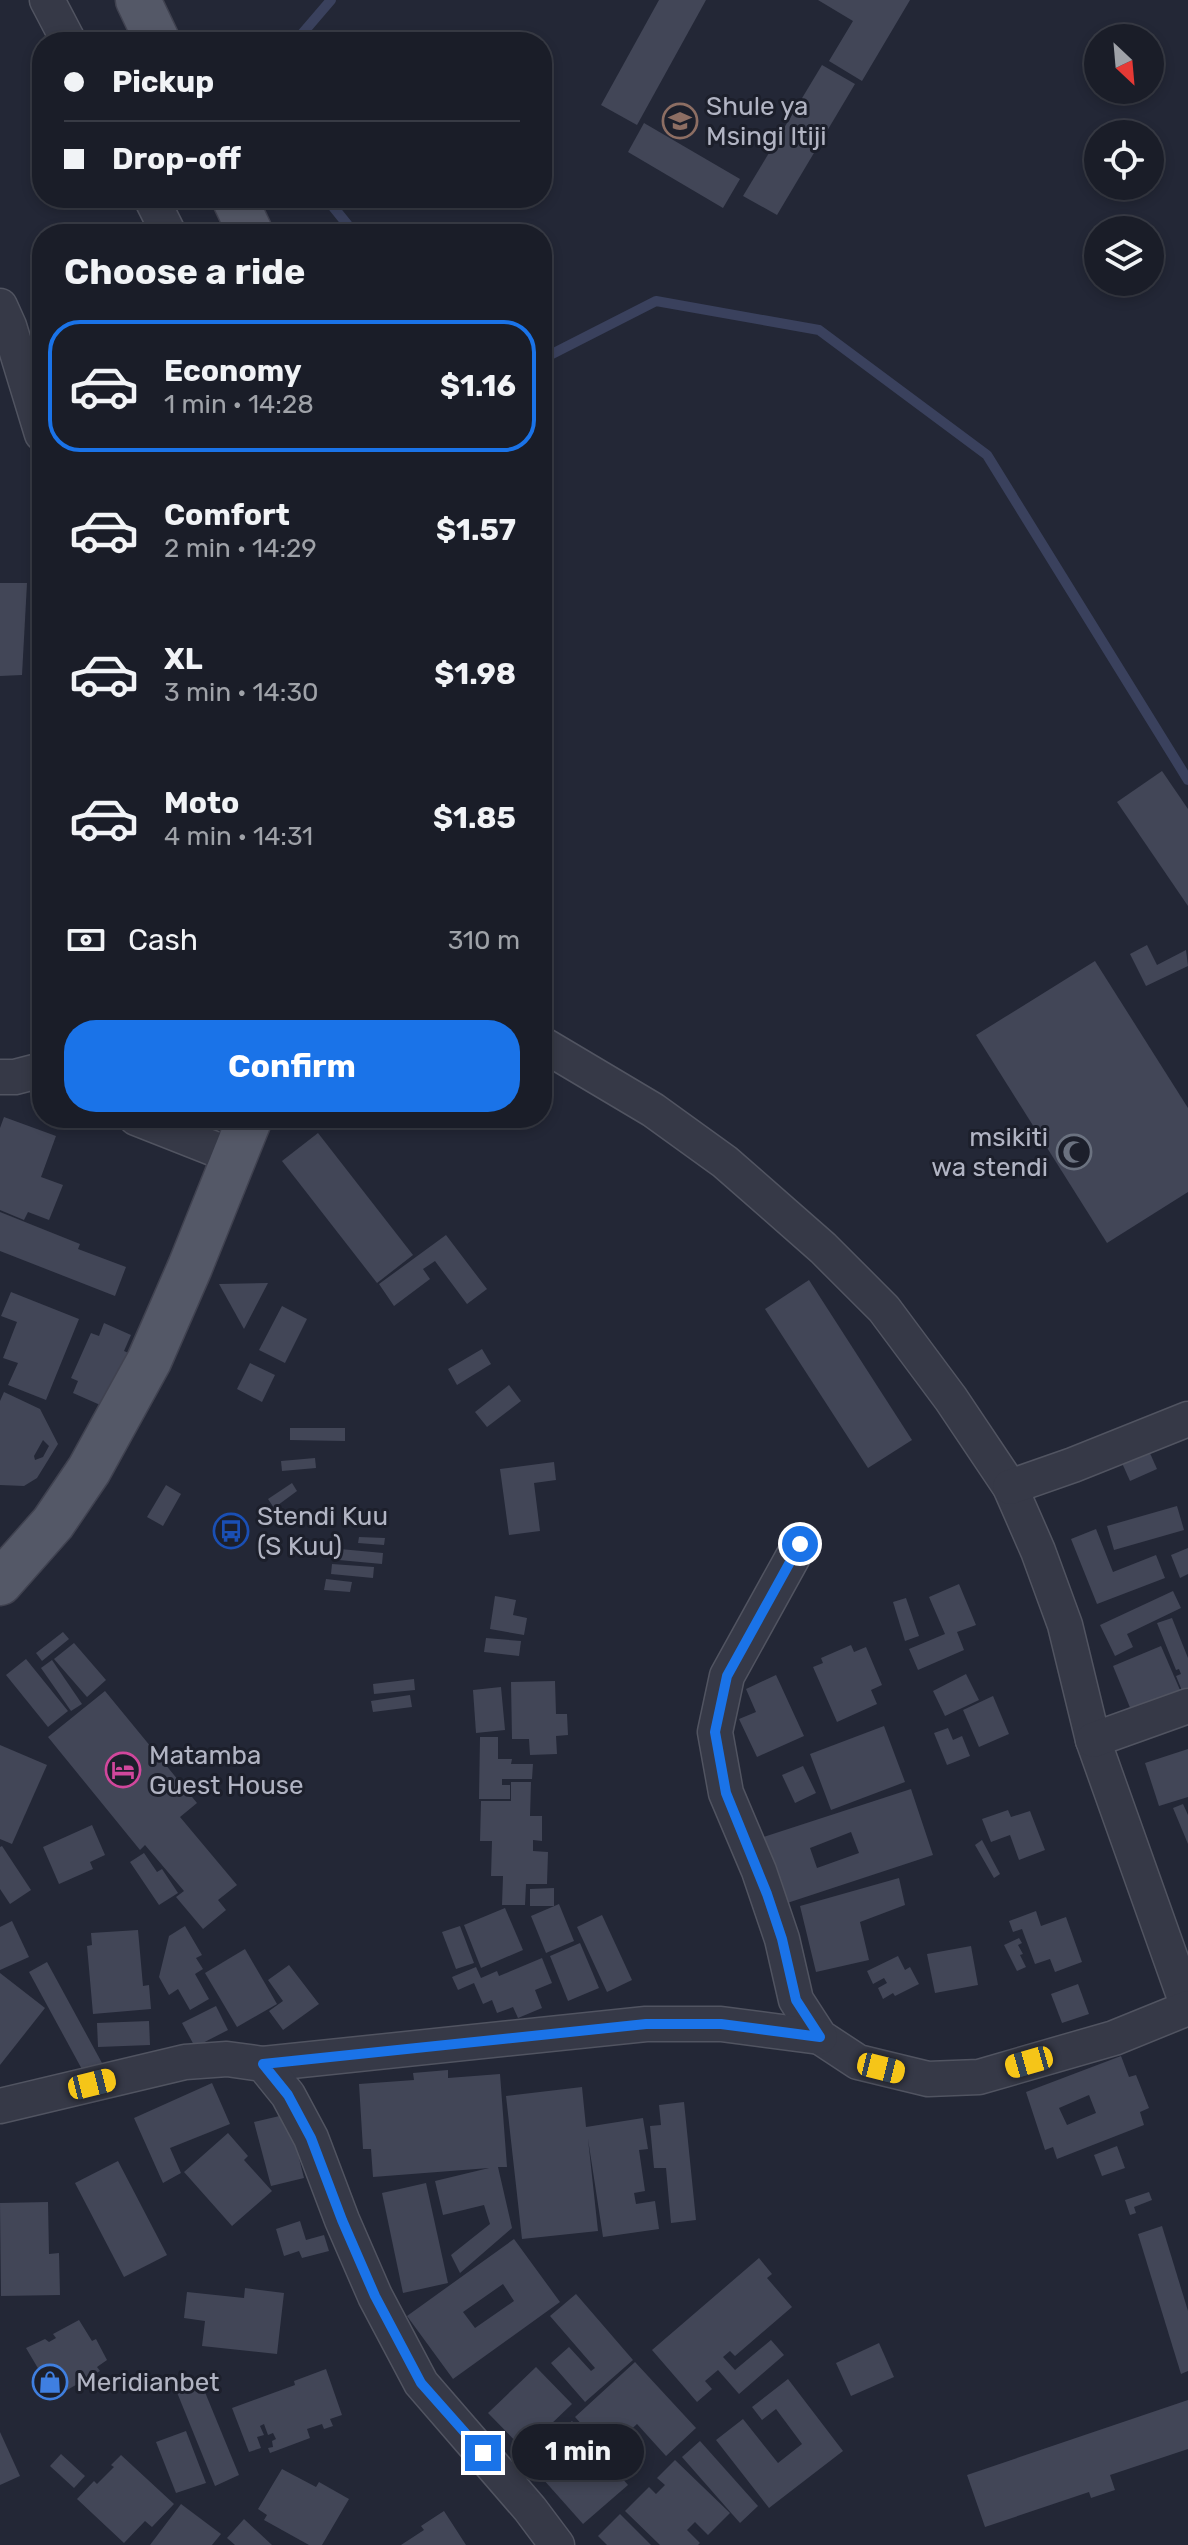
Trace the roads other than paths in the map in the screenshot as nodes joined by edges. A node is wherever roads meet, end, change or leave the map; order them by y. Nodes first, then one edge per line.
1 (47, 0) edge
2 (138, 0) edge
3 (64, 32) edge
4 (153, 32) edge
5 (0, 306) edge
6 (32, 401) edge
7 (552, 1050) edge
8 (32, 1073) edge
9 (0, 1077) edge
10 (192, 1128) edge
11 (242, 1137) edge
12 (1188, 1419) edge
13 (1010, 1487) junction
14 (800, 1544) dead end
15 (0, 1583) edge
16 (1188, 1706) edge
17 (1093, 1740) junction
18 (1188, 2007) edge
19 (820, 2037) junction
20 (263, 2064) junction
21 (0, 2106) edge
22 (557, 2545) edge

1 - 3 street
2 - 4 main road
5 - 6 street
7 - 13 street
8 - 9 street
10 - 11 street
11 - 15 main road
12 - 13 street
13 - 17 street
14 - 19 street
16 - 17 street
17 - 18 street
18 - 19 street
19 - 20 street
20 - 21 street
20 - 22 street

